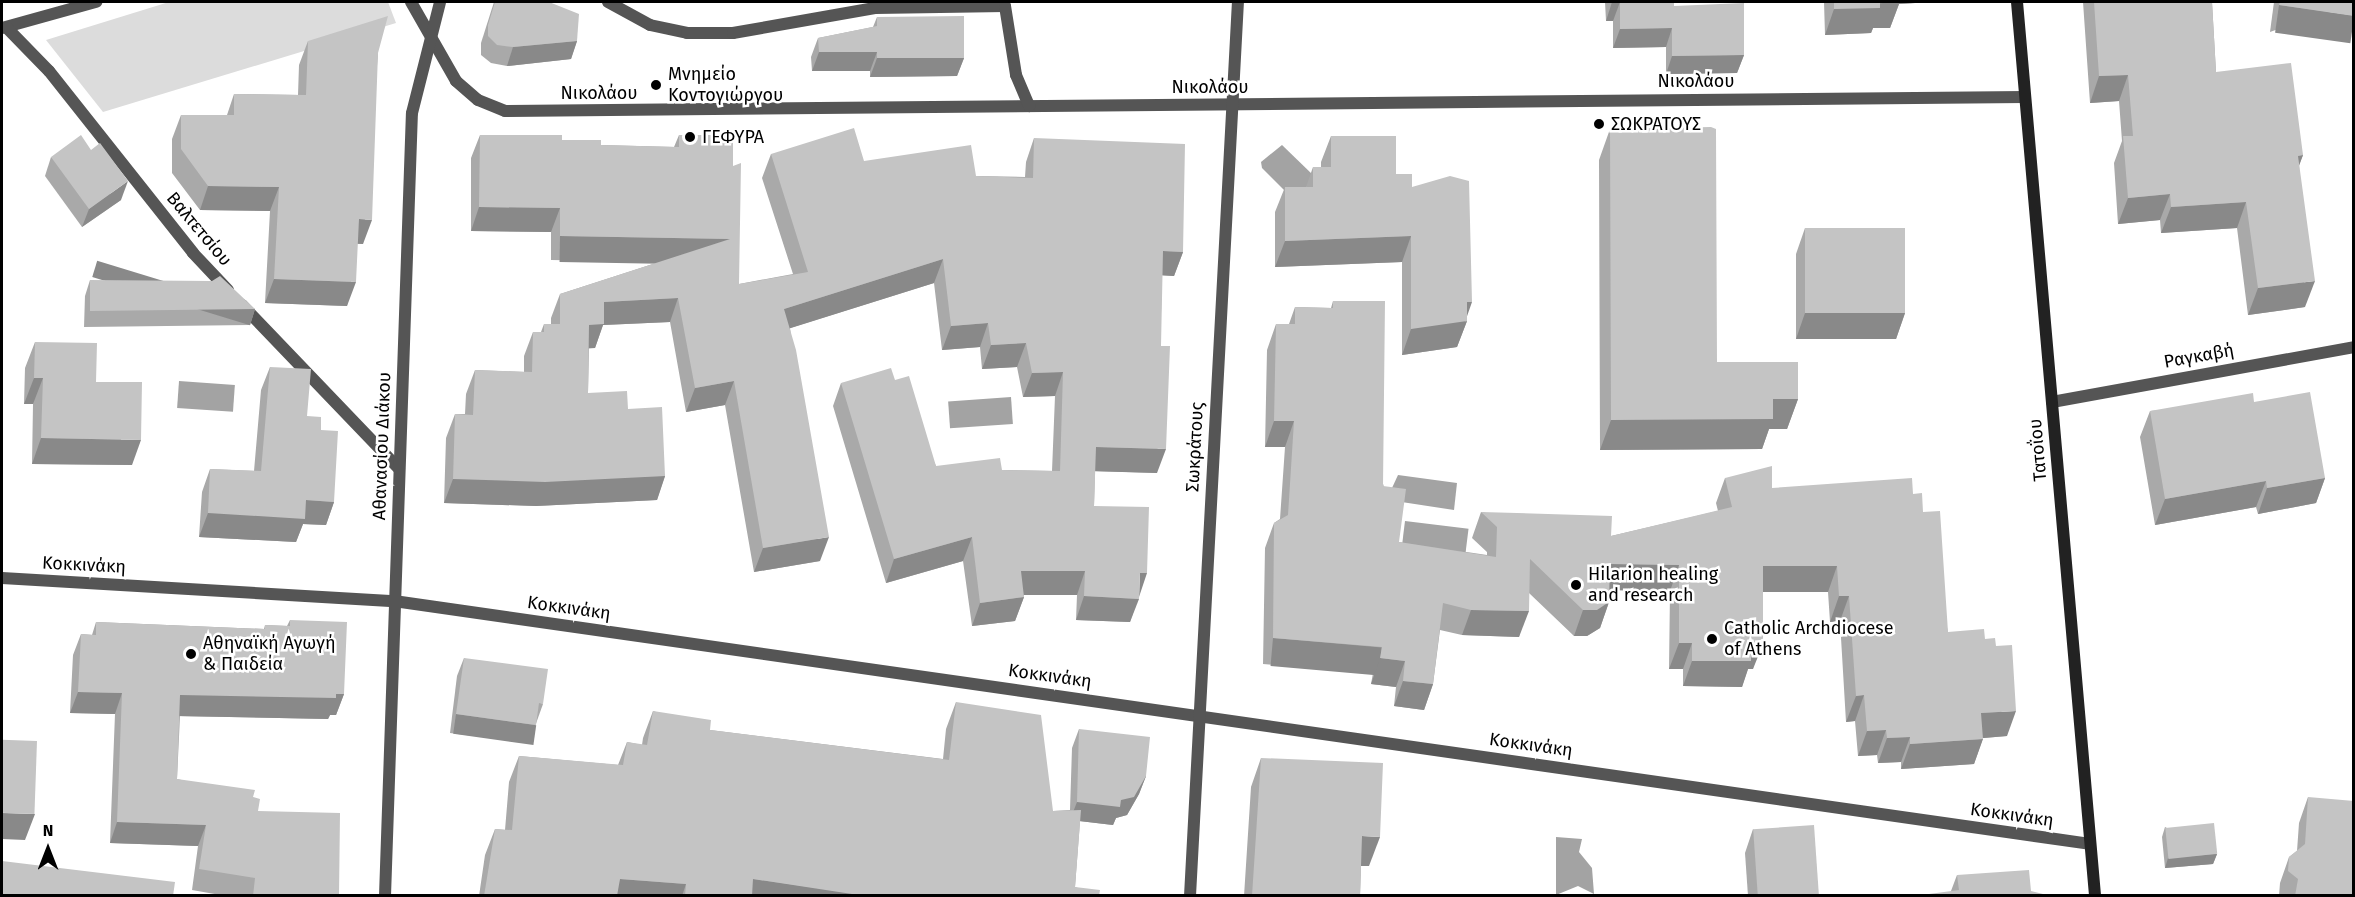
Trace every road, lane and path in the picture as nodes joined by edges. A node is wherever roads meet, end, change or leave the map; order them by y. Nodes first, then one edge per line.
1 (96, 2) edge
2 (411, 2) edge
3 (440, 2) edge
4 (608, 2) edge
5 (1238, 2) edge
6 (2017, 2) edge
7 (4, 28) edge
8 (429, 39) junction
9 (2025, 97) junction
10 (1230, 105) junction
11 (1029, 106) junction
12 (2354, 346) edge
13 (2052, 402) junction
14 (399, 469) junction
15 (2, 578) edge
16 (394, 601) junction
17 (1199, 716) junction
18 (2090, 844) junction
19 (385, 896) edge
20 (1190, 896) edge
21 (2095, 896) edge

1 - 7 street
2 - 8 street, Νικολάου
3 - 8 street, Αθανασίου Διάκου
4 - 11 street
5 - 10 street, Σωκράτους
6 - 9 main road, Τατοΐου
7 - 14 street, Βαλτετσίου
8 - 11 street, Νικολάου
8 - 14 street, Αθανασίου Διάκου
9 - 10 street, Νικολάου
9 - 13 main road, Τατοΐου
10 - 11 street, Νικολάου
10 - 17 street, Σωκράτους
12 - 13 street, Ραγκαβή
13 - 18 main road, Τατοΐου
14 - 16 street, Αθανασίου Διάκου
15 - 16 street, Κοκκινάκη
16 - 17 street, Κοκκινάκη
16 - 19 street, Αθανασίου Διάκου
17 - 18 street, Κοκκινάκη
17 - 20 street, Σωκράτους
18 - 21 main road, Τατοΐου

